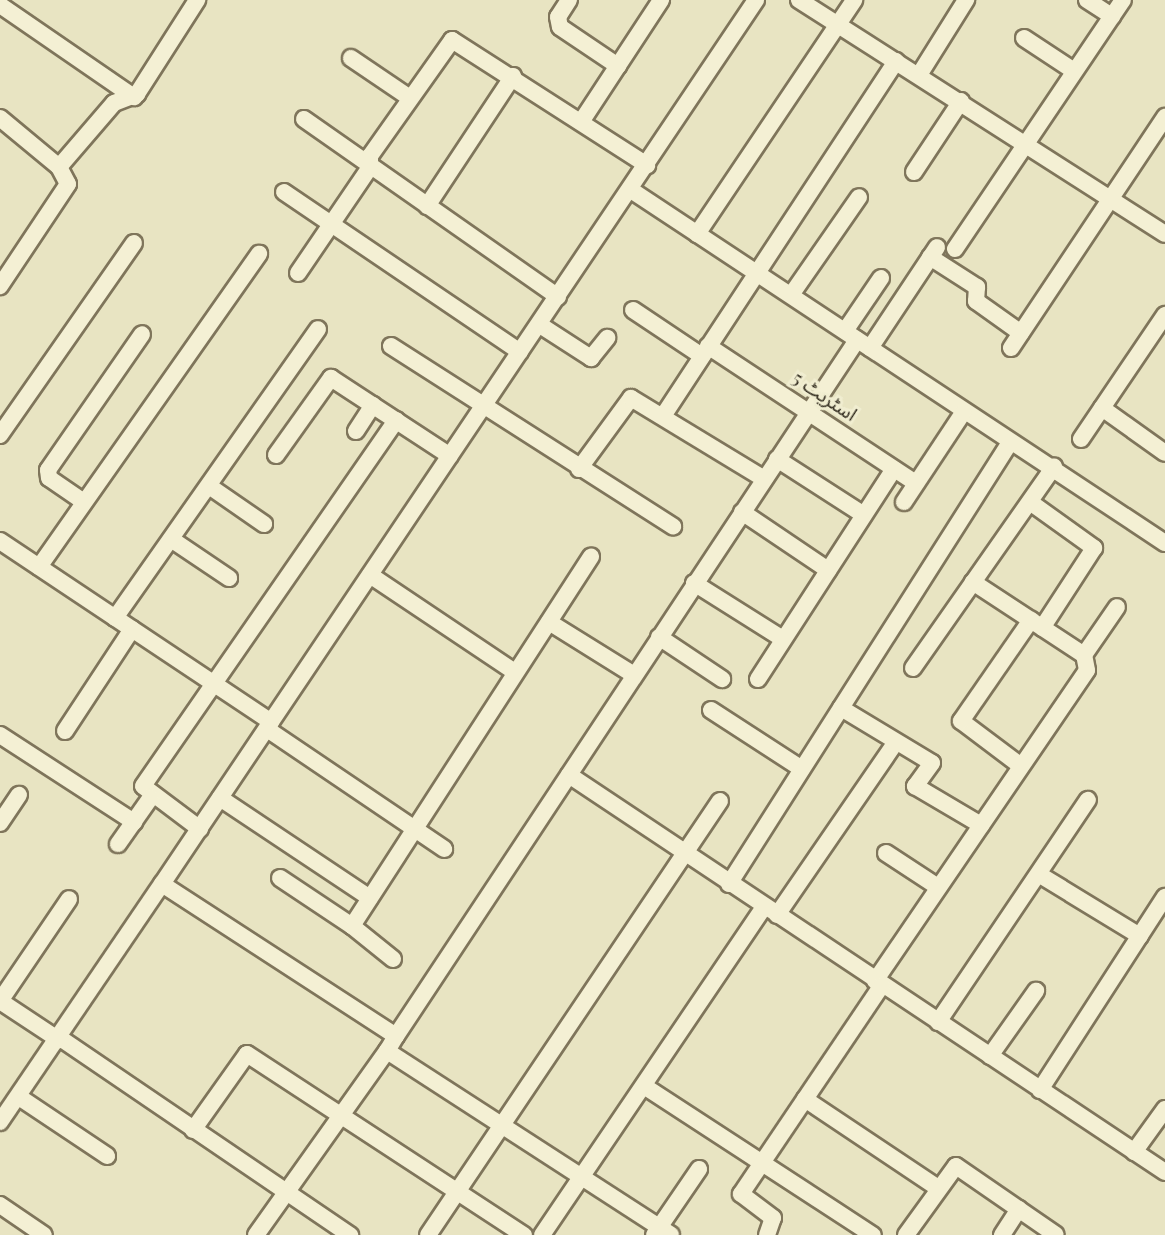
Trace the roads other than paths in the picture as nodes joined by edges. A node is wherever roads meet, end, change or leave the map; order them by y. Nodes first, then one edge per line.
1 (569, 0) edge
2 (661, 0) edge
3 (756, 0) edge
4 (799, 0) edge
5 (854, 0) edge
6 (966, 0) edge
7 (1087, 0) edge
8 (1122, 0) edge
9 (194, 1) edge
10 (0, 5) edge
11 (1112, 16) junction
12 (838, 24) junction
13 (1024, 38) dead end
14 (351, 58) dead end
15 (896, 61) junction
16 (618, 66) junction
17 (1074, 71) junction
18 (919, 75) junction
19 (513, 76) junction
20 (134, 97) junction
21 (410, 98) junction
22 (961, 102) junction
23 (1165, 117) edge
24 (304, 119) dead end
25 (581, 122) junction
26 (3, 126) edge
27 (1026, 142) junction
28 (647, 165) junction
29 (60, 167) junction
30 (370, 167) junction
31 (914, 172) dead end
32 (631, 190) junction
33 (284, 192) dead end
34 (859, 197) dead end
35 (1111, 198) junction
36 (427, 205) junction
37 (330, 224) junction
38 (697, 234) junction
39 (1165, 234) edge
40 (134, 243) dead end
41 (955, 250) dead end
42 (260, 254) dead end
43 (298, 273) dead end
44 (756, 273) junction
45 (881, 278) dead end
46 (0, 286) edge
47 (791, 295) junction
48 (558, 297) junction
49 (634, 310) dead end
50 (1165, 315) edge
51 (540, 325) junction
52 (318, 329) dead end
53 (1021, 333) junction
54 (142, 334) dead end
55 (607, 338) dead end
56 (858, 340) junction
57 (391, 346) dead end
58 (1011, 348) dead end
59 (705, 351) junction
60 (520, 352) junction
61 (373, 405) junction
62 (484, 407) junction
63 (1102, 408) junction
64 (810, 411) junction
65 (963, 413) junction
66 (665, 414) junction
67 (396, 420) junction
68 (356, 431) dead end
69 (0, 435) edge
70 (1081, 439) dead end
71 (1009, 444) junction
72 (1165, 453) edge
73 (276, 455) dead end
74 (450, 457) junction
75 (778, 459) junction
76 (1054, 467) junction
77 (579, 469) junction
78 (894, 469) junction
79 (764, 479) junction
80 (916, 483) junction
81 (209, 486) junction
82 (84, 502) junction
83 (904, 502) dead end
84 (1030, 502) junction
85 (742, 512) junction
86 (864, 515) junction
87 (264, 524) dead end
88 (673, 526) dead end
89 (171, 538) junction
90 (1165, 543) edge
91 (2, 547) edge
92 (591, 556) dead end
93 (38, 567) junction
94 (828, 570) junction
95 (370, 575) junction
96 (229, 578) dead end
97 (973, 582) junction
98 (694, 583) junction
99 (1117, 607) dead end
100 (115, 618) junction
101 (549, 622) junction
102 (1037, 624) junction
103 (132, 629) junction
104 (659, 637) junction
105 (783, 639) junction
106 (1084, 655) junction
107 (913, 668) dead end
108 (515, 672) junction
109 (634, 676) junction
110 (722, 679) dead end
111 (758, 679) dead end
112 (213, 683) junction
113 (841, 708) junction
114 (711, 710) dead end
115 (269, 725) junction
116 (65, 731) dead end
117 (0, 735) edge
118 (895, 743) junction
119 (1021, 766) junction
120 (802, 769) junction
121 (569, 775) junction
122 (19, 795) dead end
123 (151, 797) junction
124 (220, 798) junction
125 (1088, 800) dead end
126 (720, 801) dead end
127 (134, 822) junction
128 (0, 823) edge
129 (981, 825) junction
130 (200, 828) junction
131 (416, 829) junction
132 (118, 845) dead end
133 (444, 849) dead end
134 (886, 853) dead end
135 (685, 854) junction
136 (1040, 875) junction
137 (280, 878) dead end
138 (162, 884) junction
139 (729, 884) junction
140 (938, 887) junction
141 (1165, 897) edge
142 (370, 898) junction
143 (69, 899) dead end
144 (770, 911) junction
145 (352, 926) junction
146 (1140, 936) junction
147 (393, 959) dead end
148 (879, 983) junction
149 (1036, 990) dead end
150 (0, 1001) edge
151 (938, 1022) junction
152 (396, 1036) junction
153 (59, 1039) junction
154 (387, 1051) junction
155 (990, 1056) junction
156 (644, 1086) junction
157 (1040, 1090) junction
158 (19, 1097) junction
159 (805, 1099) junction
160 (1165, 1108) edge
161 (342, 1115) junction
162 (0, 1122) edge
163 (502, 1125) junction
164 (193, 1130) junction
165 (1135, 1152) junction
166 (107, 1156) dead end
167 (762, 1163) junction
168 (699, 1169) dead end
169 (1165, 1172) edge
170 (582, 1177) junction
171 (938, 1188) junction
172 (457, 1191) junction
173 (286, 1192) junction
174 (0, 1205) edge
175 (1019, 1209) junction
176 (662, 1232) edge
177 (44, 1235) edge
178 (256, 1235) edge
179 (350, 1235) edge
180 (428, 1235) edge
181 (524, 1235) edge
182 (542, 1235) edge
183 (766, 1235) edge
184 (873, 1235) edge
185 (906, 1235) edge
186 (1002, 1235) edge
187 (1056, 1235) edge

1 - 16 street
2 - 16 street
3 - 28 street
4 - 12 street
5 - 12 street
6 - 18 street
7 - 11 street
8 - 11 street
9 - 20 street
10 - 20 street
11 - 17 street
12 - 15 street
12 - 38 street
13 - 17 street
14 - 21 street
15 - 18 street
15 - 44 street
16 - 25 street
17 - 27 street
18 - 22 street
19 - 21 street
19 - 25 street
19 - 36 street
20 - 29 street
21 - 30 street
22 - 27 street
22 - 31 street
23 - 35 street
24 - 30 street
25 - 28 street
26 - 29 street
27 - 35 street
27 - 41 street
28 - 32 street
29 - 46 street
30 - 36 street
30 - 37 street
32 - 38 street
32 - 48 street
33 - 37 street
34 - 47 street
35 - 39 street
35 - 53 street
36 - 48 street
37 - 43 street
37 - 60 street
38 - 44 street
40 - 69 street
42 - 82 street
44 - 47 street
44 - 59 street
45 - 56 street
47 - 56 street
48 - 51 street
49 - 59 street, اسٹریٹ 5
50 - 63 street
51 - 55 street
51 - 60 street
52 - 81 street
53 - 56 street
53 - 58 street
54 - 82 street
56 - 64 street
56 - 65 street
57 - 62 street
59 - 64 street, اسٹریٹ 5
59 - 66 street
60 - 62 street
61 - 67 street
61 - 68 street
61 - 73 street
62 - 74 street
62 - 77 street
63 - 70 street
63 - 72 street
64 - 75 street
64 - 78 street, اسٹریٹ 5
65 - 71 street
65 - 80 street
66 - 77 street
66 - 79 street
67 - 74 street
67 - 112 street
71 - 76 street
71 - 113 street
74 - 95 street
75 - 79 street
75 - 86 street
76 - 84 street
76 - 90 street
77 - 88 street
78 - 80 street, اسٹریٹ 5
78 - 86 street
79 - 85 street
80 - 83 street
81 - 87 street
81 - 89 street
82 - 93 street
84 - 97 street
84 - 102 street
85 - 94 street
85 - 98 street
86 - 94 street
89 - 96 street
89 - 100 street
91 - 93 street
92 - 101 street
93 - 100 street
94 - 105 street
95 - 108 street
95 - 115 street
97 - 102 street
97 - 107 street
98 - 104 street
98 - 105 street
99 - 106 street
100 - 103 street
101 - 108 street
101 - 109 street
102 - 106 street
102 - 119 street
103 - 112 street
103 - 116 street
104 - 109 street
104 - 110 street
105 - 111 street
106 - 119 street
108 - 131 street
109 - 121 street
112 - 115 street
112 - 123 street
113 - 118 street
113 - 120 street
114 - 120 street
115 - 124 street
115 - 131 street
117 - 127 street
118 - 129 street
118 - 144 street
119 - 129 street
120 - 139 street
121 - 135 street
121 - 152 street
122 - 128 street
123 - 127 street
123 - 130 street
124 - 130 street
124 - 142 street
125 - 136 street
126 - 135 street
127 - 132 street
129 - 140 street
130 - 138 street
131 - 133 street
131 - 142 street
134 - 140 street
135 - 139 street
135 - 163 street
136 - 146 street
136 - 151 street
137 - 145 street
138 - 152 street
138 - 153 street
139 - 144 street
140 - 148 street
141 - 146 street
142 - 145 street
143 - 150 street
144 - 148 street
144 - 156 street
145 - 147 street
146 - 157 street
148 - 151 street
148 - 159 street
149 - 155 street
150 - 153 street
151 - 155 street
152 - 154 street
153 - 158 street
153 - 164 street
154 - 161 street
154 - 163 street
155 - 157 street
156 - 167 street
156 - 170 street
157 - 165 street
158 - 162 street
158 - 166 street
159 - 167 street
159 - 171 street
160 - 165 street
161 - 164 street
161 - 172 street
161 - 173 street
163 - 170 street
163 - 172 street
164 - 173 street
165 - 169 street
167 - 183 street
167 - 184 street
168 - 176 street
170 - 176 street
170 - 182 street
171 - 175 street
171 - 185 street
172 - 180 street
172 - 181 street
173 - 178 street
173 - 179 street
174 - 177 street
175 - 186 street
175 - 187 street

